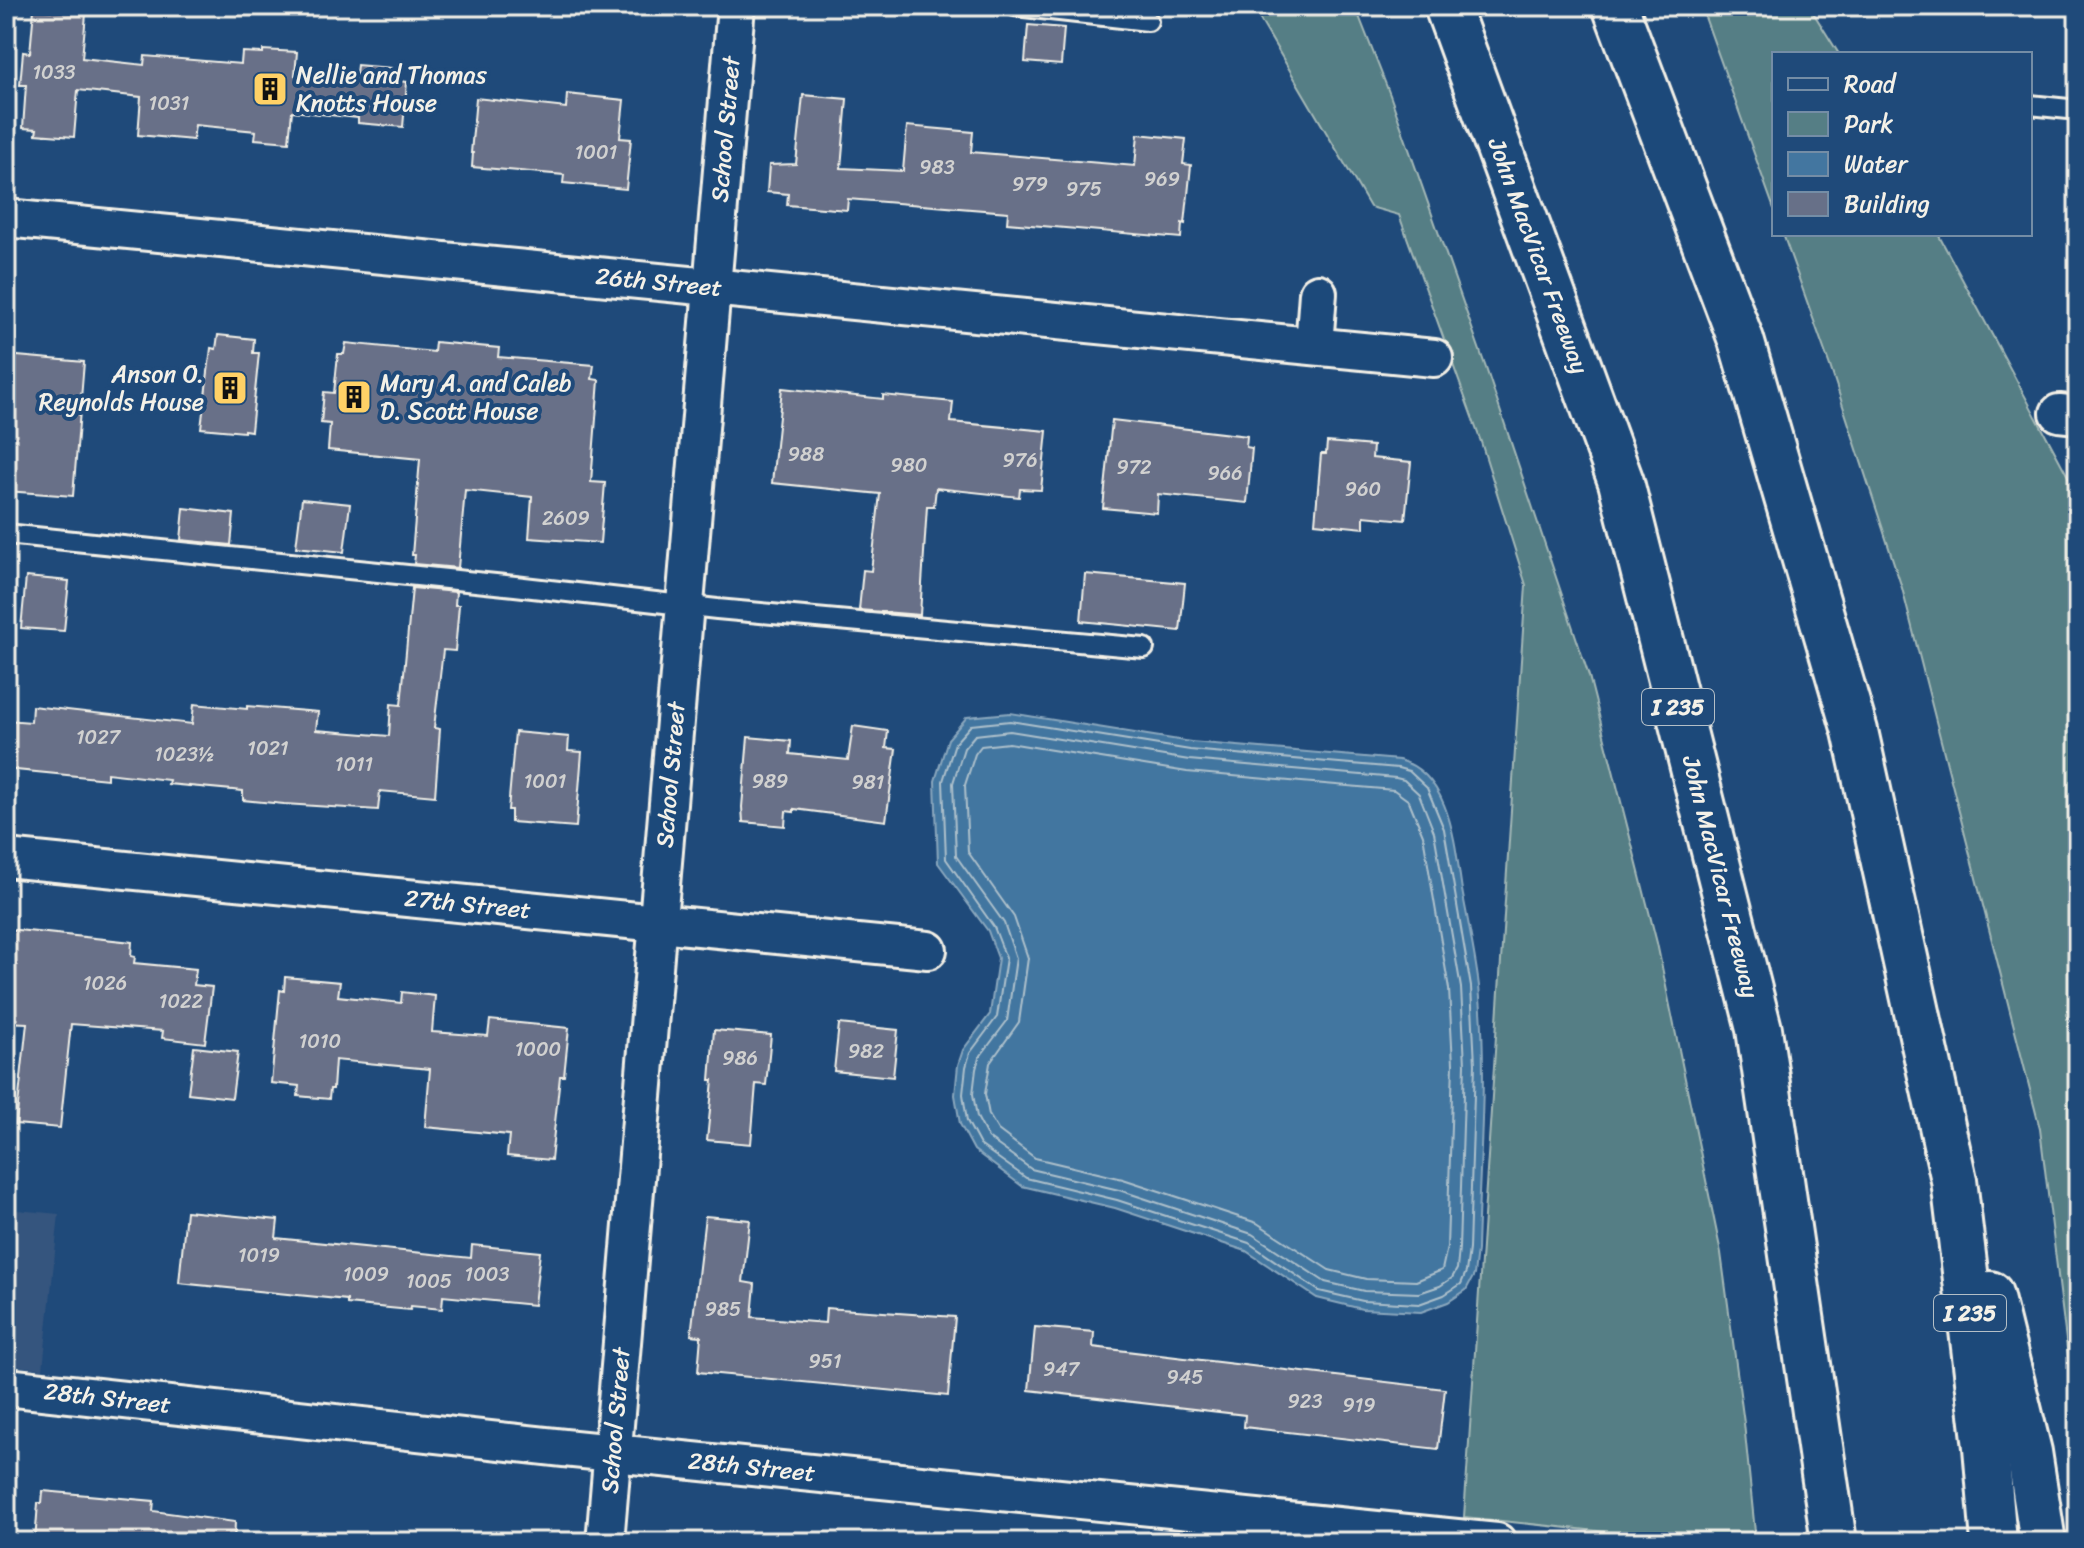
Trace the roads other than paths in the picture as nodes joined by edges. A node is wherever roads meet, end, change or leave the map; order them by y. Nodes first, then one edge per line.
1 (736, 6) edge
2 (1015, 6) edge
3 (1447, 6) edge
4 (1615, 6) edge
5 (1148, 21) dead end
6 (2032, 105) edge
7 (2078, 110) edge
8 (6, 218) edge
9 (712, 287) junction
10 (1318, 293) dead end
11 (1314, 346) junction
12 (1434, 358) dead end
13 (6, 534) edge
14 (687, 606) junction
15 (1144, 648) dead end
16 (6, 858) edge
17 (659, 923) junction
18 (928, 950) dead end
19 (1954, 1180) junction
20 (6, 1387) edge
21 (614, 1453) junction
22 (605, 1542) edge
23 (1497, 1542) edge
24 (1834, 1542) edge
25 (1994, 1542) edge
26 (2043, 1542) edge

1 - 9 street, School Street
2 - 5 lane
3 - 24 highway, John MacVicar Freeway / I 235
4 - 19 highway, I 235
6 - 7 lane
8 - 9 street, 26th Street
9 - 11 street, 26th Street
9 - 14 street, School Street
10 - 11 street
11 - 12 street, 26th Street
13 - 14 lane
14 - 15 lane
14 - 17 street, School Street
16 - 17 street, 27th Street
17 - 18 street, 27th Street
17 - 21 street, School Street
19 - 25 highway, I 235
19 - 26 highway
20 - 21 street, 28th Street
21 - 22 street, School Street
21 - 23 street, 28th Street

